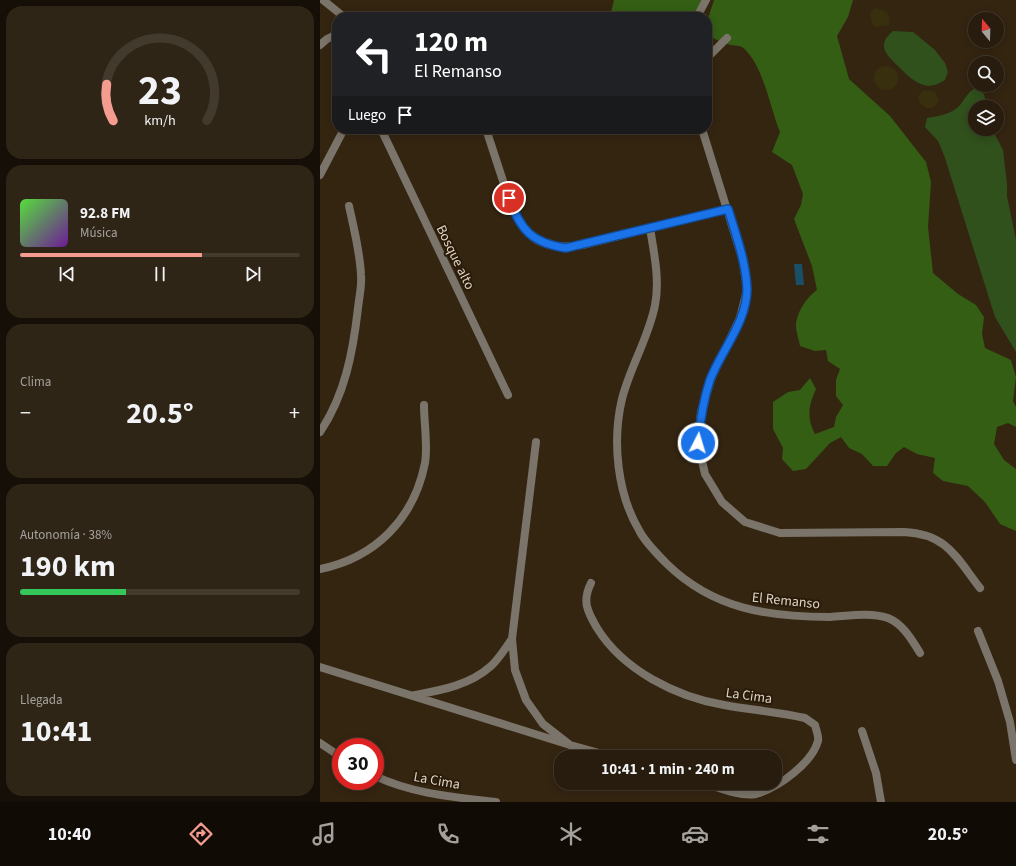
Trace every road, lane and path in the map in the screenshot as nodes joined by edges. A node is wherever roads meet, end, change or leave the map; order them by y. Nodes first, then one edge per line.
1 (323, 0) edge
2 (706, 0) edge
3 (338, 12) edge
4 (700, 12) edge
5 (332, 36) edge
6 (727, 38) dead end
7 (320, 45) edge
8 (712, 53) edge
9 (341, 134) edge
10 (382, 134) edge
11 (488, 134) edge
12 (704, 134) edge
13 (320, 175) edge
14 (349, 206) dead end
15 (728, 209) junction
16 (650, 228) junction
17 (508, 395) dead end
18 (424, 405) dead end
19 (320, 432) edge
20 (536, 442) dead end
21 (320, 569) edge
22 (591, 583) dead end
23 (980, 588) dead end
24 (978, 631) dead end
25 (512, 639) junction
26 (920, 653) dead end
27 (320, 667) edge
28 (414, 695) junction
29 (862, 731) dead end
30 (320, 743) edge
31 (570, 745) junction
32 (588, 750) edge
33 (332, 751) edge
34 (1016, 760) edge
35 (384, 780) edge
36 (782, 780) edge
37 (727, 790) edge
38 (764, 790) edge
39 (496, 802) edge
40 (881, 802) edge

1 - 3 street
2 - 4 street
5 - 7 street
6 - 8 street
9 - 13 street
10 - 17 street, Bosque alto
11 - 16 street
12 - 15 street
14 - 19 street
15 - 16 street
15 - 23 street
16 - 26 street, El Remanso
18 - 21 street
20 - 25 street
22 - 36 street, La Cima
24 - 34 street
25 - 28 street
25 - 31 street
27 - 28 street
28 - 31 street
29 - 40 street
30 - 33 street
31 - 32 street
35 - 39 street, La Cima
37 - 38 street, La Cima

